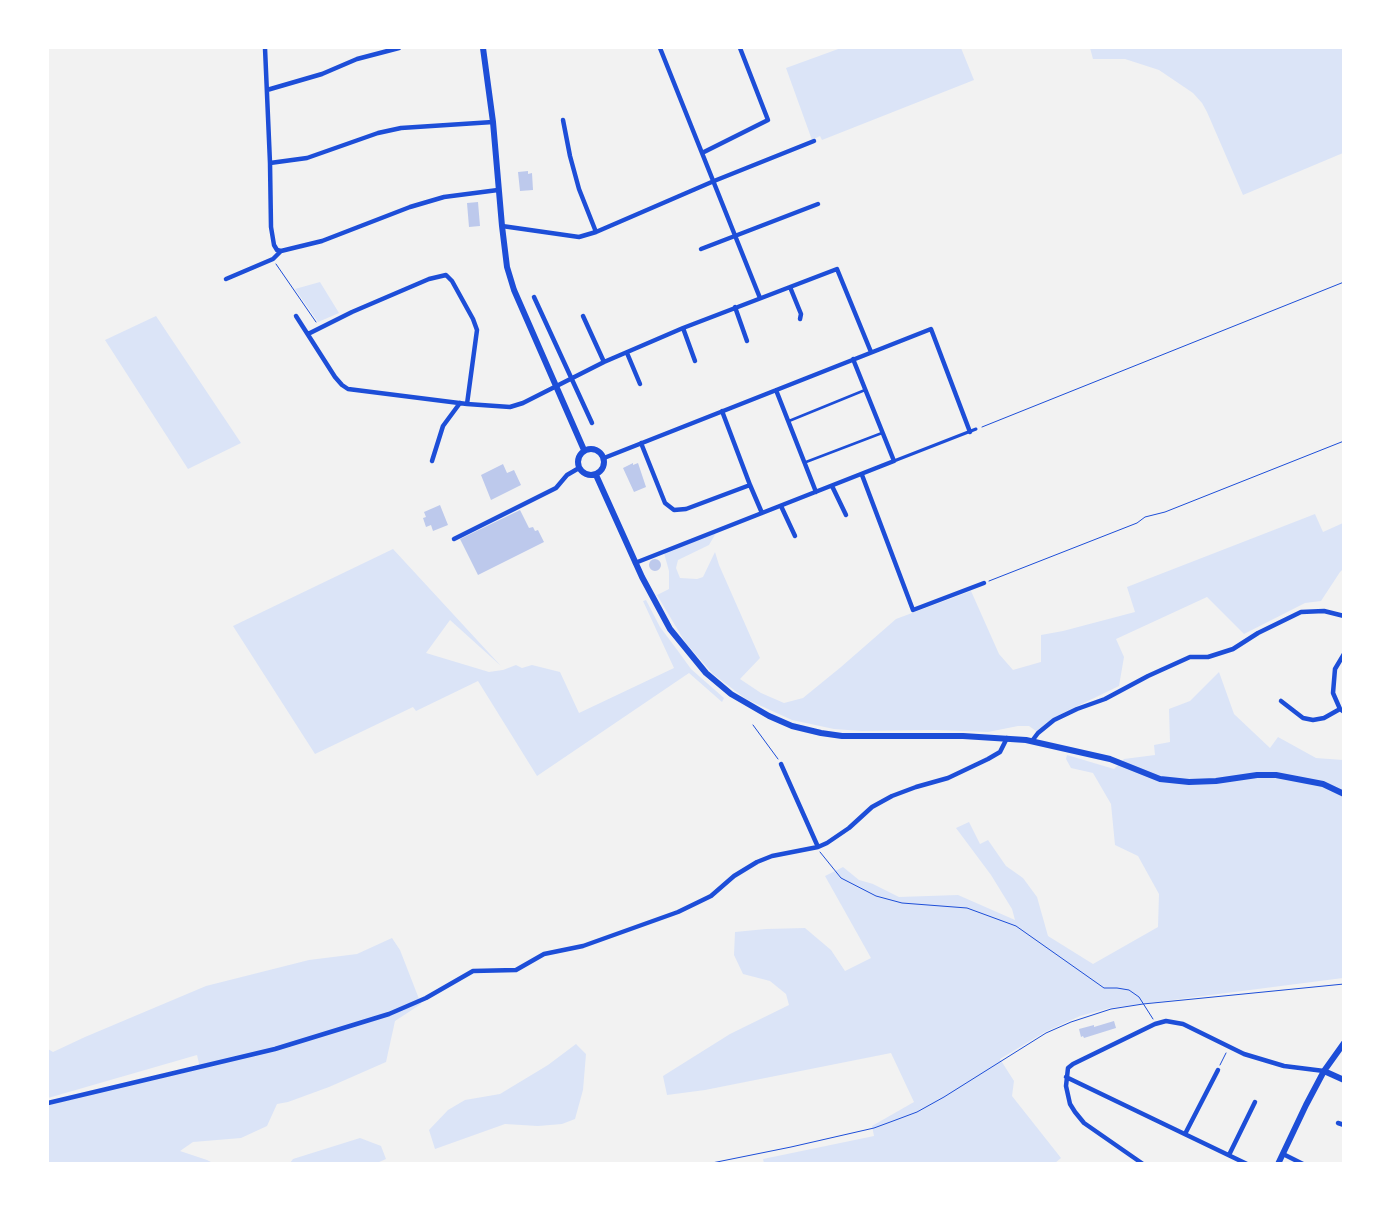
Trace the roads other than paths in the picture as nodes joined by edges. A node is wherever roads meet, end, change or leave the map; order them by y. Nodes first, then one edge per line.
1 (264, 48) edge
2 (399, 48) edge
3 (483, 48) edge
4 (660, 48) edge
5 (740, 48) edge
6 (267, 90) junction
7 (563, 120) dead end
8 (494, 122) junction
9 (814, 142) dead end
10 (702, 153) junction
11 (270, 163) junction
12 (714, 181) junction
13 (498, 190) junction
14 (818, 204) dead end
15 (502, 226) junction
16 (596, 232) junction
17 (735, 236) junction
18 (700, 249) dead end
19 (281, 251) junction
20 (226, 279) dead end
21 (790, 287) junction
22 (534, 297) dead end
23 (760, 298) junction
24 (734, 307) junction
25 (296, 316) dead end
26 (583, 316) dead end
27 (800, 319) dead end
28 (683, 328) junction
29 (308, 334) junction
30 (747, 341) dead end
31 (871, 352) junction
32 (627, 353) junction
33 (853, 360) junction
34 (695, 361) dead end
35 (604, 362) junction
36 (571, 378) junction
37 (640, 384) dead end
38 (556, 385) junction
39 (776, 390) junction
40 (866, 390) junction
41 (460, 403) junction
42 (467, 404) junction
43 (722, 411) junction
44 (787, 421) junction
45 (592, 423) dead end
46 (976, 429) road end
47 (970, 432) junction
48 (882, 433) junction
49 (641, 443) junction
50 (584, 450) junction
51 (604, 458) junction
52 (432, 461) dead end
53 (894, 462) junction
54 (804, 463) junction
55 (579, 468) junction
56 (596, 474) junction
57 (862, 474) junction
58 (750, 485) junction
59 (832, 486) junction
60 (816, 492) junction
61 (781, 506) junction
62 (762, 513) junction
63 (846, 515) dead end
64 (795, 536) dead end
65 (454, 539) dead end
66 (635, 563) junction
67 (984, 583) road end
68 (1344, 616) edge
69 (1344, 654) edge
70 (1281, 702) dead end
71 (1342, 711) edge
72 (1007, 738) junction
73 (1032, 741) junction
74 (781, 764) road end
75 (1344, 794) edge
76 (818, 847) junction
77 (1344, 1043) edge
78 (1218, 1070) road end
79 (1324, 1071) junction
80 (1066, 1077) junction
81 (1344, 1080) edge
82 (1255, 1102) dead end
83 (48, 1103) edge
84 (1185, 1134) junction
85 (1283, 1154) junction
86 (1229, 1155) junction
87 (1143, 1164) edge
88 (1247, 1164) edge
89 (1278, 1164) edge
90 (1303, 1164) edge

1 - 6 street
2 - 6 street
3 - 8 main road
4 - 10 street
5 - 10 street
6 - 11 street
7 - 16 street
8 - 11 street
8 - 13 main road
9 - 12 street
10 - 12 street
11 - 19 street
12 - 16 street
12 - 17 street
13 - 15 main road
13 - 19 street
14 - 17 street
15 - 16 street
15 - 38 main road
17 - 18 street
17 - 23 street
19 - 20 street
21 - 23 street
21 - 27 street
21 - 31 street
22 - 36 street
23 - 24 street
24 - 28 street
24 - 30 street
25 - 29 street
26 - 35 street
28 - 32 street
28 - 34 street
29 - 41 street
29 - 42 street
31 - 33 street
31 - 47 street
32 - 35 street
32 - 37 street
33 - 39 street
33 - 40 street
35 - 36 street
36 - 38 street
36 - 45 street
38 - 42 street
38 - 50 main road
39 - 43 street
39 - 44 street
40 - 44 lane
40 - 48 street
41 - 42 street
41 - 52 street
43 - 49 street
43 - 58 street
44 - 54 street
46 - 47 street
47 - 53 street
48 - 53 street
48 - 54 lane
49 - 51 street
49 - 58 street
50 - 51 main road
50 - 55 main road
51 - 56 main road
53 - 57 street
54 - 60 street
55 - 56 main road
55 - 65 street
56 - 66 main road
57 - 59 street
57 - 67 street
58 - 62 street
59 - 60 street
59 - 63 street
60 - 61 street
61 - 62 street
61 - 64 street
62 - 66 street
66 - 72 main road
68 - 73 street
69 - 71 street
70 - 71 street
72 - 73 main road
72 - 76 street
73 - 75 main road
74 - 76 street
76 - 83 street
77 - 79 main road
78 - 84 street
79 - 80 street
79 - 81 main road
79 - 85 main road
80 - 84 street
80 - 87 street
82 - 86 street
84 - 86 street
85 - 89 main road
85 - 90 street
86 - 88 street

